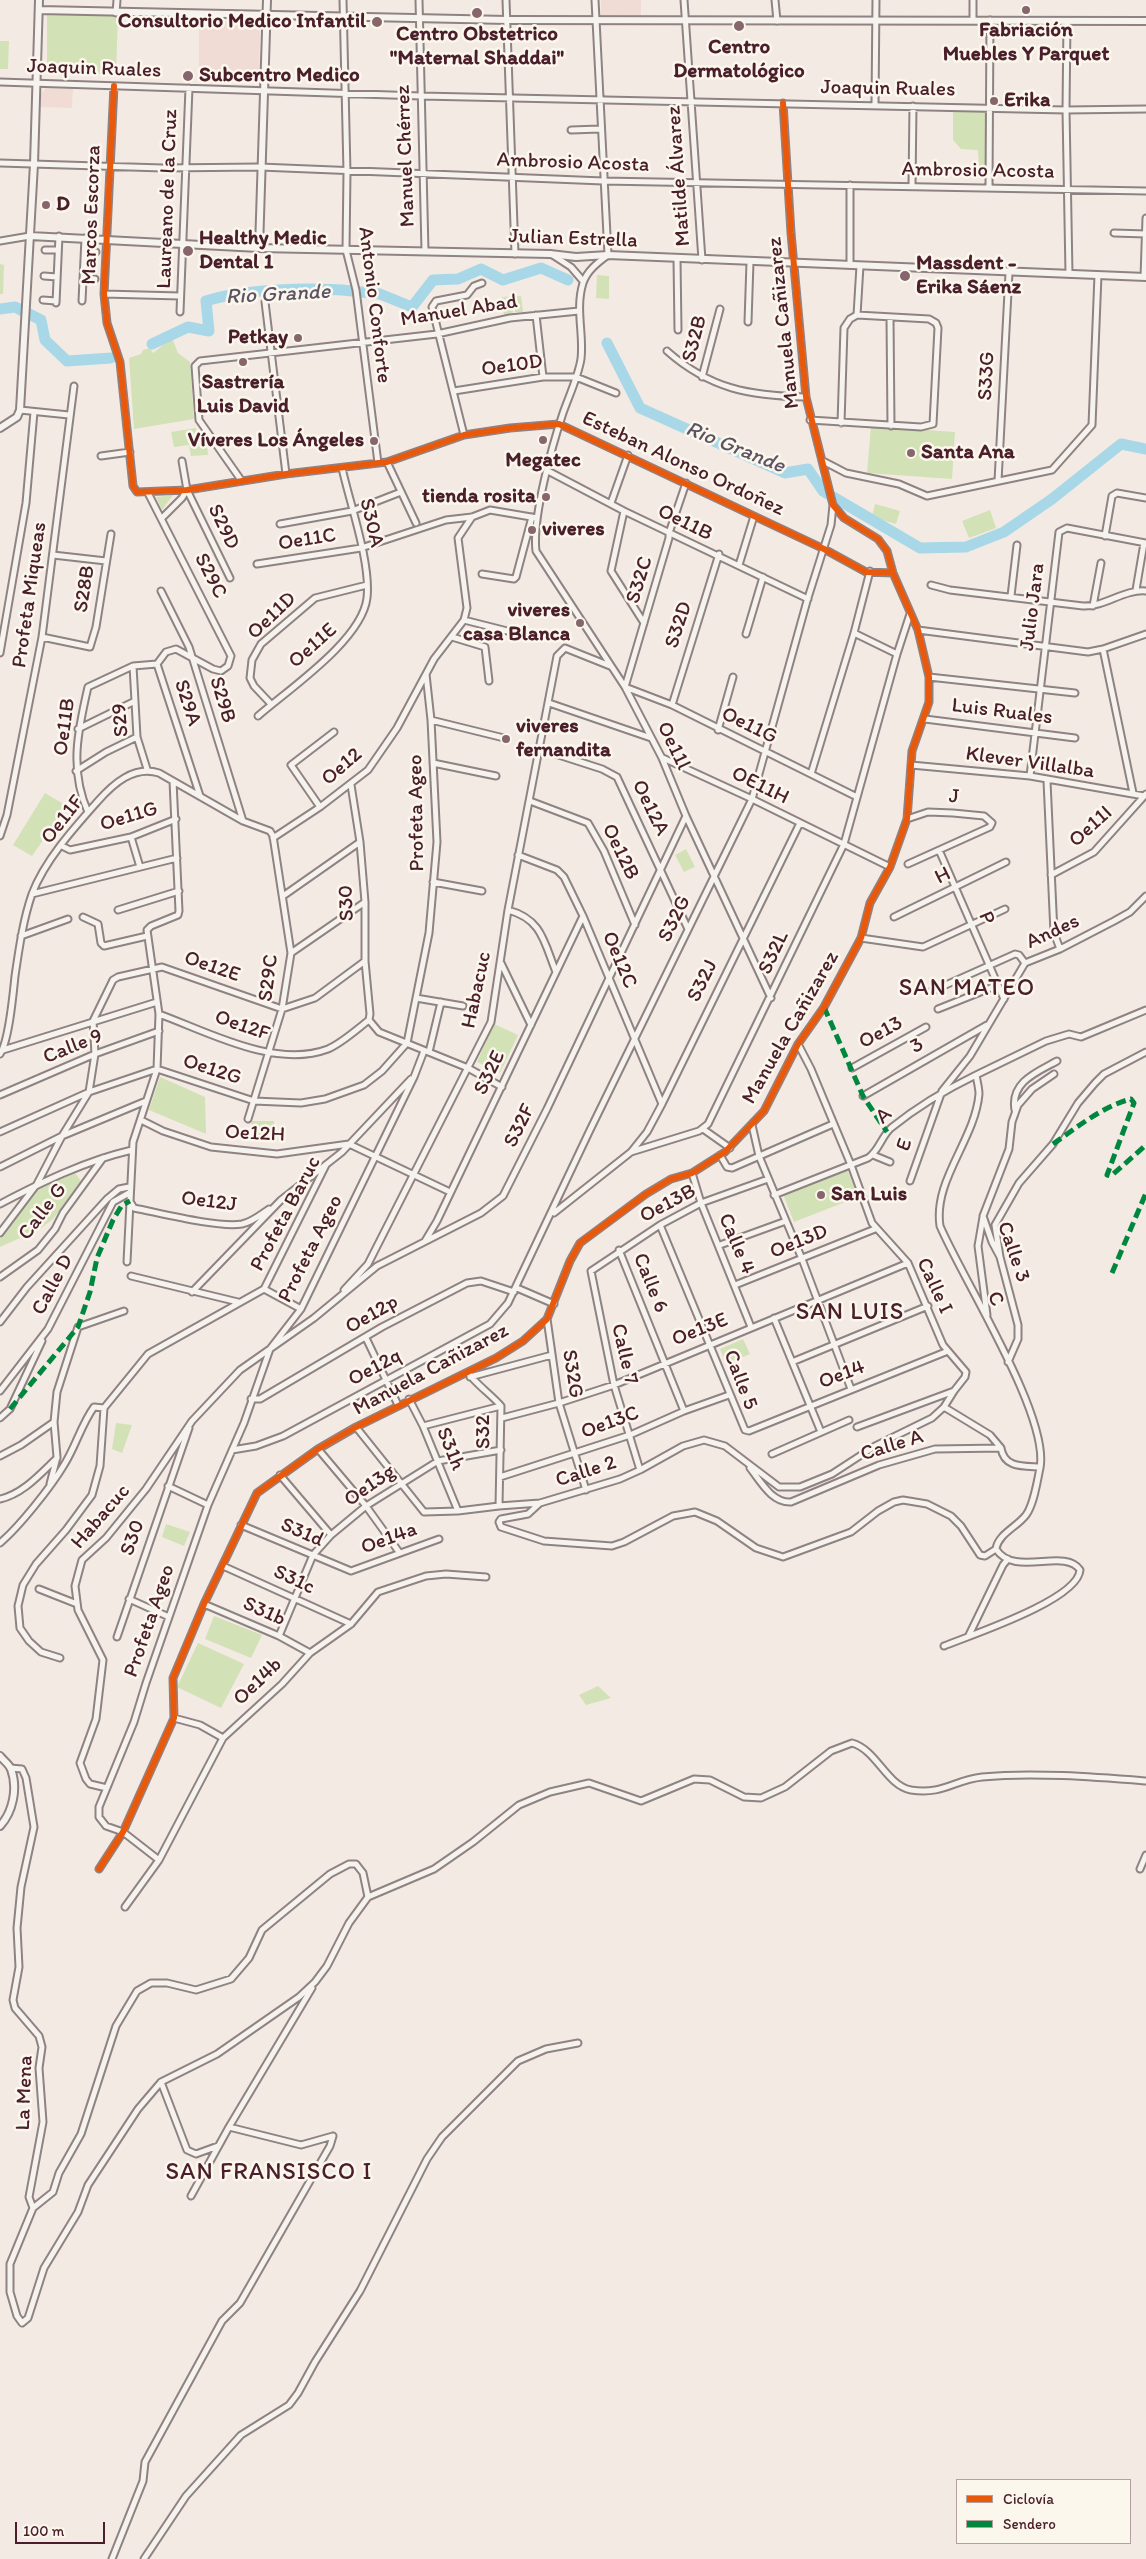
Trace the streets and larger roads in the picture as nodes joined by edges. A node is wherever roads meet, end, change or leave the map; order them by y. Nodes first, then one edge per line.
1 (40, 0) edge
2 (117, 0) edge
3 (267, 0) edge
4 (343, 0) edge
5 (419, 0) edge
6 (506, 0) edge
7 (594, 0) edge
8 (684, 0) edge
9 (775, 0) edge
10 (876, 0) edge
11 (973, 0) edge
12 (40, 10) junction
13 (116, 13) junction
14 (266, 16) junction
15 (344, 17) junction
16 (419, 18) junction
17 (507, 20) junction
18 (595, 20) junction
19 (876, 20) junction
20 (973, 20) junction
21 (990, 20) junction
22 (777, 21) junction
23 (1067, 21) junction
24 (1146, 21) edge
25 (685, 22) junction
26 (0, 82) edge
27 (37, 83) junction
28 (114, 86) junction
29 (189, 88) junction
30 (263, 90) junction
31 (346, 93) junction
32 (421, 96) junction
33 (508, 97) junction
34 (599, 100) junction
35 (690, 101) junction
36 (783, 103) junction
37 (876, 105) junction
38 (913, 106) junction
39 (989, 107) junction
40 (1146, 109) edge
41 (1066, 110) junction
42 (600, 129) junction
43 (571, 130) dead end
44 (0, 163) edge
45 (34, 164) junction
46 (109, 165) junction
47 (260, 167) junction
48 (185, 168) junction
49 (347, 172) junction
50 (423, 174) junction
51 (512, 178) junction
52 (603, 181) junction
53 (696, 183) junction
54 (787, 184) junction
55 (850, 184) junction
56 (912, 186) junction
57 (990, 187) junction
58 (1068, 190) junction
59 (1146, 192) edge
60 (1146, 218) edge
61 (1114, 233) dead end
62 (1146, 234) edge
63 (30, 236) junction
64 (59, 236) junction
65 (86, 238) junction
66 (107, 240) junction
67 (0, 241) edge
68 (182, 244) junction
69 (259, 248) junction
70 (45, 250) dead end
71 (58, 250) junction
72 (346, 250) junction
73 (425, 251) junction
74 (85, 252) junction
75 (96, 252) dead end
76 (516, 254) junction
77 (550, 254) junction
78 (608, 256) junction
79 (677, 259) junction
80 (702, 260) junction
81 (750, 262) junction
82 (794, 264) junction
83 (850, 266) junction
84 (860, 266) junction
85 (1009, 273) junction
86 (1069, 274) junction
87 (1098, 275) junction
88 (44, 276) dead end
89 (57, 277) junction
90 (1145, 277) edge
91 (83, 278) junction
92 (95, 279) dead end
93 (584, 281) junction
94 (482, 283) dead end
95 (104, 294) junction
96 (180, 296) junction
97 (43, 300) dead end
98 (82, 301) dead end
99 (265, 302) dead end
100 (720, 309) dead end
101 (579, 311) junction
102 (180, 312) dead end
103 (536, 315) junction
104 (857, 315) junction
105 (890, 317) junction
106 (748, 322) dead end
107 (678, 330) dead end
108 (437, 334) junction
109 (363, 341) junction
110 (667, 351) dead end
111 (271, 354) junction
112 (543, 377) junction
113 (576, 377) junction
114 (702, 377) junction
115 (74, 386) dead end
116 (454, 391) junction
117 (616, 393) dead end
118 (806, 397) junction
119 (20, 410) junction
120 (34, 412) junction
121 (69, 415) junction
122 (810, 420) junction
123 (841, 423) junction
124 (559, 424) junction
125 (891, 426) junction
126 (0, 428) edge
127 (464, 435) junction
128 (130, 452) junction
129 (628, 455) junction
130 (101, 456) dead end
131 (182, 461) dead end
132 (823, 461) junction
133 (387, 462) junction
134 (378, 463) junction
135 (342, 468) junction
136 (548, 471) junction
137 (286, 474) junction
138 (241, 480) junction
139 (998, 481) junction
140 (686, 483) junction
141 (187, 490) junction
142 (135, 491) joint
143 (402, 492) junction
144 (148, 493) junction
145 (1146, 498) edge
146 (611, 504) junction
147 (833, 505) junction
148 (624, 511) junction
149 (352, 512) junction
150 (754, 516) junction
151 (472, 517) junction
152 (162, 518) junction
153 (535, 518) junction
154 (416, 523) dead end
155 (280, 524) dead end
156 (669, 533) junction
157 (111, 534) dead end
158 (1105, 536) junction
159 (1145, 543) edge
160 (1017, 545) dead end
161 (361, 548) junction
162 (824, 549) junction
163 (719, 554) junction
164 (53, 555) junction
165 (106, 561) junction
166 (1100, 563) dead end
167 (257, 564) dead end
168 (740, 565) junction
169 (870, 572) junction
170 (894, 573) junction
171 (482, 574) dead end
172 (762, 576) junction
173 (230, 578) dead end
174 (367, 585) junction
175 (931, 585) dead end
176 (1136, 590) junction
177 (161, 591) dead end
178 (1146, 591) edge
179 (1011, 596) junction
180 (808, 599) junction
181 (1051, 602) junction
182 (1093, 606) junction
183 (910, 614) junction
184 (464, 620) junction
185 (644, 623) junction
186 (918, 630) junction
187 (854, 633) junction
188 (746, 634) dead end
189 (1146, 634) edge
190 (42, 637) junction
191 (452, 637) junction
192 (531, 637) dead end
193 (1045, 645) junction
194 (1103, 649) junction
195 (0, 652) edge
196 (897, 654) junction
197 (193, 658) junction
198 (156, 664) junction
199 (133, 666) junction
200 (610, 666) junction
201 (426, 674) junction
202 (733, 677) dead end
203 (929, 677) junction
204 (489, 681) dead end
205 (625, 687) junction
206 (1041, 689) junction
207 (1075, 693) dead end
208 (135, 701) junction
209 (550, 703) junction
210 (271, 704) junction
211 (672, 705) junction
212 (258, 716) dead end
213 (925, 719) junction
214 (431, 720) junction
215 (78, 729) junction
216 (718, 730) junction
217 (334, 732) dead end
218 (1035, 732) junction
219 (137, 738) junction
220 (504, 738) dead end
221 (651, 738) junction
222 (1075, 738) dead end
223 (540, 749) junction
224 (765, 753) junction
225 (662, 758) junction
226 (433, 762) junction
227 (910, 765) junction
228 (146, 769) junction
229 (76, 771) junction
230 (810, 774) junction
231 (496, 776) dead end
232 (1030, 776) junction
233 (173, 781) junction
234 (1047, 781) junction
235 (351, 785) junction
236 (1133, 793) junction
237 (1145, 795) edge
238 (200, 796) junction
239 (857, 797) junction
240 (752, 799) junction
241 (530, 801) junction
242 (320, 807) junction
243 (88, 812) junction
244 (686, 816) junction
245 (176, 819) junction
246 (907, 819) junction
247 (243, 821) junction
248 (800, 823) junction
249 (0, 836) edge
250 (131, 837) junction
251 (273, 838) junction
252 (360, 842) junction
253 (844, 844) junction
254 (62, 846) junction
255 (939, 850) junction
256 (518, 855) junction
257 (177, 858) junction
258 (1006, 862) dead end
259 (908, 864) dead end
260 (140, 867) junction
261 (890, 867) junction
262 (660, 868) junction
263 (714, 875) junction
264 (1051, 875) junction
265 (433, 882) junction
266 (956, 888) junction
267 (179, 891) junction
268 (482, 891) dead end
269 (32, 894) junction
270 (283, 896) junction
271 (1146, 896) edge
272 (365, 902) junction
273 (118, 910) dead end
274 (508, 910) junction
275 (1005, 910) dead end
276 (583, 916) junction
277 (83, 917) dead end
278 (894, 917) dead end
279 (68, 919) dead end
280 (635, 925) junction
281 (971, 926) junction
282 (688, 929) junction
283 (743, 935) junction
284 (21, 936) junction
285 (147, 936) junction
286 (861, 938) junction
287 (1060, 949) junction
288 (291, 954) junction
289 (365, 961) junction
290 (501, 962) junction
291 (1025, 963) junction
292 (989, 964) junction
293 (152, 968) junction
294 (556, 972) junction
295 (608, 979) junction
296 (998, 984) junction
297 (930, 992) dead end
298 (416, 998) junction
299 (770, 998) junction
300 (1004, 999) junction
301 (157, 1002) junction
302 (441, 1002) junction
303 (463, 1006) dead end
304 (282, 1009) junction
305 (938, 1009) dead end
306 (1146, 1010) edge
307 (159, 1014) junction
308 (368, 1020) junction
309 (93, 1021) junction
310 (532, 1025) junction
311 (987, 1025) junction
312 (926, 1027) dead end
313 (159, 1031) junction
314 (635, 1040) junction
315 (407, 1043) junction
316 (798, 1044) junction
317 (1, 1052) edge
318 (427, 1052) junction
319 (1146, 1052) edge
320 (95, 1054) junction
321 (268, 1054) junction
322 (1057, 1061) dead end
323 (468, 1068) junction
324 (852, 1068) dead end
325 (157, 1069) junction
326 (1054, 1074) dead end
327 (976, 1075) junction
328 (414, 1077) junction
329 (502, 1087) junction
330 (942, 1091) junction
331 (89, 1092) junction
332 (0, 1095) edge
333 (863, 1096) dead end
334 (146, 1101) junction
335 (254, 1101) junction
336 (662, 1104) junction
337 (1016, 1113) junction
338 (248, 1119) dead end
339 (141, 1120) junction
340 (833, 1124) junction
341 (752, 1125) junction
342 (703, 1129) junction
343 (0, 1132) edge
344 (62, 1136) junction
345 (349, 1144) junction
346 (730, 1148) junction
347 (132, 1150) junction
348 (631, 1152) junction
349 (720, 1155) junction
350 (873, 1155) junction
351 (759, 1156) junction
352 (375, 1157) junction
353 (104, 1158) junction
354 (890, 1162) dead end
355 (326, 1165) junction
356 (851, 1165) junction
357 (0, 1167) edge
358 (692, 1172) junction
359 (414, 1175) junction
360 (768, 1179) junction
361 (910, 1181) dead end
362 (37, 1184) junction
363 (129, 1190) junction
364 (450, 1192) junction
365 (774, 1194) junction
366 (281, 1200) junction
367 (130, 1201) junction
368 (701, 1203) junction
369 (0, 1204) edge
370 (552, 1215) junction
371 (983, 1216) junction
372 (786, 1221) junction
373 (660, 1225) junction
374 (876, 1229) junction
375 (0, 1233) edge
376 (424, 1242) junction
377 (720, 1245) junction
378 (619, 1250) junction
379 (1000, 1257) junction
380 (802, 1259) junction
381 (127, 1262) dead end
382 (908, 1263) junction
383 (591, 1271) joint
384 (131, 1276) dead end
385 (0, 1277) edge
386 (735, 1285) junction
387 (264, 1289) junction
388 (516, 1290) junction
389 (192, 1292) junction
390 (335, 1299) junction
391 (816, 1300) junction
392 (239, 1302) junction
393 (554, 1304) junction
394 (928, 1306) junction
395 (301, 1309) junction
396 (124, 1310) dead end
397 (774, 1318) junction
398 (547, 1319) junction
399 (987, 1320) junction
400 (0, 1322) edge
401 (751, 1327) junction
402 (48, 1329) junction
403 (366, 1338) junction
404 (709, 1344) junction
405 (833, 1345) junction
406 (270, 1349) junction
407 (948, 1351) junction
408 (552, 1355) junction
409 (664, 1362) junction
410 (792, 1362) junction
411 (1008, 1362) junction
412 (469, 1374) junction
413 (385, 1382) junction
414 (614, 1384) junction
415 (851, 1389) junction
416 (954, 1391) junction
417 (0, 1392) edge
418 (729, 1395) junction
419 (251, 1399) junction
420 (409, 1399) junction
421 (559, 1403) junction
422 (810, 1404) junction
423 (398, 1405) junction
424 (501, 1406) junction
425 (944, 1407) junction
426 (104, 1408) junction
427 (684, 1411) junction
428 (0, 1418) edge
429 (502, 1418) junction
430 (850, 1420) dead end
431 (192, 1421) junction
432 (54, 1422) junction
433 (423, 1426) junction
434 (356, 1427) junction
435 (857, 1427) dead end
436 (749, 1431) joint
437 (822, 1432) junction
438 (630, 1435) junction
439 (1001, 1448) junction
440 (318, 1449) junction
441 (232, 1450) junction
442 (501, 1450) junction
443 (574, 1453) junction
444 (772, 1454) dead end
445 (0, 1456) edge
446 (57, 1457) junction
447 (438, 1461) junction
448 (745, 1462) junction
449 (1040, 1467) junction
450 (640, 1470) junction
451 (280, 1475) junction
452 (500, 1477) junction
453 (403, 1482) junction
454 (50, 1484) junction
455 (168, 1486) junction
456 (586, 1490) junction
457 (0, 1499) edge
458 (540, 1503) junction
459 (208, 1504) junction
460 (366, 1506) junction
461 (499, 1506) junction
462 (458, 1512) junction
463 (241, 1525) junction
464 (331, 1535) junction
465 (439, 1539) dead end
466 (0, 1543) edge
467 (996, 1549) junction
468 (399, 1552) junction
469 (313, 1556) junction
470 (1008, 1559) junction
471 (223, 1566) junction
472 (351, 1571) joint
473 (486, 1577) dead end
474 (39, 1589) dead end
475 (129, 1598) junction
476 (294, 1598) junction
477 (78, 1604) junction
478 (204, 1604) junction
479 (169, 1617) junction
480 (351, 1624) junction
481 (969, 1635) junction
482 (279, 1636) junction
483 (117, 1637) dead end
484 (944, 1646) dead end
485 (310, 1653) junction
486 (60, 1658) dead end
487 (174, 1718) junction
488 (222, 1738) junction
489 (0, 1756) edge
490 (10, 1768) junction
491 (1146, 1781) edge
492 (106, 1788) junction
493 (0, 1826) edge
494 (123, 1832) junction
495 (1146, 1855) edge
496 (159, 1860) junction
497 (99, 1868) dead end
498 (1140, 1869) dead end
499 (368, 1896) junction
500 (125, 1907) dead end
501 (315, 1982) junction
502 (578, 2044) dead end
503 (161, 2082) junction
504 (229, 2127) junction
505 (218, 2146) junction
506 (191, 2196) dead end
507 (33, 2208) junction
508 (112, 2559) edge
509 (144, 2559) edge

1 - 12 street
2 - 13 street
3 - 14 street
4 - 15 street, Antonio Conforte
5 - 16 street, Manuel Chérrez
6 - 17 street
7 - 18 street
8 - 25 street, Matilde Álvarez
9 - 22 street
10 - 19 street
11 - 20 street
12 - 13 street
12 - 27 street
13 - 14 street
14 - 15 street
14 - 30 street
15 - 16 street
15 - 31 street, Antonio Conforte
16 - 17 street
16 - 32 street, Manuel Chérrez
17 - 18 street
17 - 33 street
18 - 25 street
18 - 34 street
19 - 20 street
19 - 22 street
19 - 37 street
20 - 21 street
21 - 23 street
21 - 39 street
22 - 25 street
23 - 24 street
23 - 41 street
25 - 35 street, Matilde Álvarez
26 - 27 street, Joaquin Ruales
27 - 28 street, Joaquin Ruales
27 - 45 street
28 - 29 street, Joaquin Ruales
28 - 46 street, Marcos Escorza
29 - 30 street, Joaquin Ruales
29 - 48 street, Laureano de la Cruz
30 - 31 street, Joaquin Ruales
30 - 47 street
31 - 32 street, Joaquin Ruales
31 - 49 street, Antonio Conforte
32 - 33 street, Joaquin Ruales
32 - 50 street, Manuel Chérrez
33 - 34 street, Joaquin Ruales
33 - 51 street
34 - 35 street, Joaquin Ruales
34 - 42 street
35 - 36 street, Joaquin Ruales
35 - 53 street, Matilde Álvarez
36 - 37 street, Joaquin Ruales
36 - 54 street, Manuela Cañizarez
37 - 38 street, Joaquin Ruales
38 - 39 street, Joaquin Ruales
38 - 56 street
39 - 41 street, Joaquin Ruales
39 - 57 street
40 - 41 street, Joaquin Ruales
41 - 58 street
42 - 43 street
42 - 52 street
44 - 45 street, Ambrosio Acosta
45 - 46 street, Ambrosio Acosta
45 - 63 street
46 - 48 street, Ambrosio Acosta
46 - 66 street, Marcos Escorza
47 - 48 street, Ambrosio Acosta
47 - 49 street, Ambrosio Acosta
47 - 69 street
48 - 68 street, Laureano de la Cruz
49 - 50 street, Ambrosio Acosta
49 - 72 street, Antonio Conforte
50 - 51 street, Ambrosio Acosta
50 - 73 street, Manuel Chérrez
51 - 52 street, Ambrosio Acosta
51 - 76 street
52 - 53 street, Ambrosio Acosta
52 - 78 street
53 - 54 street, Ambrosio Acosta
53 - 80 street, Matilde Álvarez
54 - 55 street, Ambrosio Acosta
54 - 82 street, Manuela Cañizarez
55 - 56 street, Ambrosio Acosta
55 - 83 street
56 - 57 street, Ambrosio Acosta
57 - 58 street, Ambrosio Acosta
58 - 59 street, Ambrosio Acosta
58 - 86 street
60 - 62 street
61 - 62 street
62 - 90 street
63 - 64 street, Julian Estrella
63 - 67 street, Julian Estrella
63 - 119 street
64 - 65 street, Julian Estrella
64 - 71 street
65 - 66 street, Julian Estrella
65 - 74 street
66 - 68 street, Julian Estrella
66 - 95 street, Marcos Escorza
68 - 69 street, Julian Estrella
68 - 96 street, Laureano de la Cruz
69 - 72 street, Julian Estrella
70 - 71 street
71 - 89 street
72 - 73 street, Julian Estrella
72 - 109 street, Antonio Conforte
73 - 76 street, Julian Estrella
74 - 75 street
74 - 91 street
76 - 77 street, Julian Estrella
77 - 78 street, Julian Estrella
77 - 93 street
78 - 79 street, Julian Estrella
78 - 93 street
79 - 80 street, Julian Estrella
79 - 107 street
80 - 81 street, Julian Estrella
81 - 82 street, Julian Estrella
81 - 106 street
82 - 83 street, Julian Estrella
82 - 118 street, Manuela Cañizarez
83 - 84 street, Julian Estrella
84 - 85 street, Julian Estrella
84 - 104 street
85 - 86 street, Julian Estrella
85 - 139 street, S33G
86 - 87 street, Julian Estrella
87 - 90 street, Julian Estrella
87 - 139 street
88 - 89 street
89 - 97 street
91 - 92 street
91 - 98 street
93 - 101 street
94 - 108 street
95 - 96 street
95 - 128 street, Marcos Escorza
96 - 102 street, Laureano de la Cruz
99 - 111 street
100 - 114 street, S32B
101 - 103 street, Manuel Abad
101 - 113 street
103 - 108 street, Manuel Abad
103 - 112 street
104 - 105 street
104 - 123 street
105 - 125 street
105 - 125 street
108 - 109 street, Manuel Abad
108 - 116 street
109 - 111 street, Manuel Abad
109 - 134 street, Antonio Conforte
110 - 114 street
111 - 137 street
111 - 138 street, Manuel Abad
112 - 113 street, Oe10D
112 - 116 street, Oe10D
113 - 117 street
113 - 124 street
114 - 118 street
115 - 121 street, Profeta Miqueas
116 - 127 street
118 - 122 street, Manuela Cañizarez
119 - 120 street
119 - 126 street
120 - 121 street
120 - 195 street
121 - 164 street, Profeta Miqueas
122 - 123 street
122 - 132 street, Manuela Cañizarez
123 - 125 street
124 - 127 street, Esteban Alonso Ordoñez
124 - 129 street, Esteban Alonso Ordoñez
124 - 136 street
127 - 133 street, Esteban Alonso Ordoñez
128 - 130 street
128 - 142 street, Marcos Escorza
129 - 140 street, Esteban Alonso Ordoñez
129 - 146 street
131 - 141 street, S29D
132 - 139 street
132 - 147 street, Manuela Cañizarez
133 - 134 street, Esteban Alonso Ordoñez
133 - 143 street
134 - 135 street, Esteban Alonso Ordoñez
135 - 137 street, Esteban Alonso Ordoñez
135 - 149 street, S30A
136 - 146 street, Oe11B
136 - 153 street
137 - 138 street, Esteban Alonso Ordoñez
138 - 141 street, Esteban Alonso Ordoñez
140 - 150 street, Esteban Alonso Ordoñez
140 - 156 street, S32C
141 - 144 street, Esteban Alonso Ordoñez
141 - 152 street
141 - 173 street, S29D
142 - 144 street, Esteban Alonso Ordoñez
143 - 149 street
143 - 154 street
144 - 152 street, S29C
145 - 158 street
146 - 148 street, Oe11B
147 - 162 street, S32G
147 - 170 street, Manuela Cañizarez
148 - 156 street, Oe11B
148 - 185 street
149 - 155 street
149 - 161 street, S30A
150 - 162 street, Esteban Alonso Ordoñez
150 - 168 street
151 - 153 street, Oe11C
151 - 161 street, Oe11C
151 - 184 street
152 - 197 street, S29C
153 - 171 street
153 - 200 street, Oe11l
156 - 163 street, Oe11B
156 - 185 street, S32C
157 - 165 street, S28B
158 - 159 street, Julio Jara
158 - 181 street, Julio Jara
159 - 176 street
160 - 179 street
161 - 167 street, Oe11C
161 - 174 street, S30A
162 - 169 street, Esteban Alonso Ordoñez
162 - 180 street, S32G
163 - 168 street, Oe11B
163 - 211 street, S32D
164 - 165 street
164 - 190 street, Profeta Miqueas
165 - 190 street, S28B
166 - 182 street
168 - 172 street, Oe11B
169 - 170 street, Esteban Alonso Ordoñez
169 - 187 street
170 - 183 street, Manuela Cañizarez
172 - 180 street, Oe11B
172 - 188 street
174 - 210 street, Oe11E
174 - 210 street, Oe11D
175 - 179 street
176 - 178 street
176 - 182 street
177 - 197 street, S29B
179 - 181 street
180 - 224 street, S32G
181 - 182 street
181 - 193 street, Julio Jara
183 - 186 street, Manuela Cañizarez
183 - 196 street, S32L
184 - 191 street
184 - 192 street
185 - 205 street, S32C
186 - 193 street
186 - 203 street, Manuela Cañizarez
187 - 196 street
187 - 230 street
189 - 194 street
190 - 249 street, Profeta Miqueas
191 - 201 street
191 - 204 street
193 - 194 street
193 - 206 street, Julio Jara
194 - 236 street
196 - 239 street, S32L
197 - 198 street, S29A
197 - 247 street, S29B
198 - 199 street, Oe11B
198 - 238 street, S29A
199 - 208 street, S29
199 - 215 street, Oe11B
200 - 205 street, Oe11l
200 - 209 street, Habacuc
201 - 214 street, Profeta Ageo
201 - 235 street, Oe12
202 - 216 street
203 - 206 street
203 - 213 street, Manuela Cañizarez
205 - 211 street, Oe11G
205 - 221 street, Oe11l
206 - 207 street
206 - 218 street, Julio Jara
208 - 215 street
208 - 219 street, S29
209 - 221 street
209 - 223 street, Habacuc
210 - 212 street, Oe11E
211 - 216 street, Oe11G
213 - 218 street, Luis Ruales
213 - 227 street, Manuela Cañizarez
214 - 220 street
214 - 226 street, Profeta Ageo
215 - 229 street, Oe11B
216 - 224 street, Oe11G
217 - 242 street
218 - 222 street, Luis Ruales
218 - 232 street, Julio Jara
219 - 228 street, S29
219 - 229 street
221 - 225 street, Oe11l
223 - 241 street, Habacuc
223 - 262 street, Oe12A
224 - 230 street, Oe11G
224 - 240 street, S32G
225 - 240 street, OE11H
225 - 244 street, Oe11l
226 - 231 street
226 - 265 street, Profeta Ageo
227 - 232 street, Klever Villalba
227 - 246 street, Manuela Cañizarez
228 - 233 street
228 - 243 street, Oe11F
229 - 243 street, Oe11B
230 - 239 street, Oe11G
232 - 234 street, Klever Villalba
233 - 238 street
233 - 245 street
234 - 236 street, Klever Villalba
234 - 264 street
235 - 242 street, Oe12
235 - 252 street, S30
236 - 237 street, Klever Villalba
237 - 264 street, Oe11I
238 - 247 street
239 - 253 street, S32L
240 - 248 street, OE11H
240 - 263 street, S32G
241 - 256 street, Habacuc
241 - 280 street, Oe12B
242 - 251 street, Oe12
243 - 254 street, Oe11F
244 - 262 street, S32F
244 - 263 street, Oe11l
245 - 250 street, Oe11G
245 - 257 street
246 - 255 street, J
246 - 261 street, Manuela Cañizarez
247 - 251 street
248 - 253 street, OE11H
248 - 283 street, S32J
250 - 254 street, Oe11G
250 - 260 street
251 - 270 street, S29C
252 - 270 street
252 - 272 street, S30
253 - 261 street
253 - 299 street, S32L
254 - 269 street, Oe11F
255 - 259 street
255 - 266 street, P
256 - 274 street, Habacuc
256 - 276 street, Oe12C
257 - 260 street
257 - 267 street
258 - 266 street, H
260 - 269 street
261 - 286 street, Manuela Cañizarez
262 - 280 street, S32F
262 - 282 street, Oe12A
263 - 282 street, S32G
263 - 283 street, Oe11l
264 - 287 street
265 - 268 street
265 - 298 street, Profeta Ageo
266 - 278 street, H
266 - 281 street, P
267 - 273 street
267 - 285 street
269 - 284 street, Oe11F
270 - 288 street, S29C
271 - 287 street, Andes
272 - 288 street
272 - 289 street, S30
274 - 290 street, Habacuc
274 - 294 street
275 - 281 street
276 - 294 street, S32E
276 - 295 street, Oe12C
277 - 285 street
279 - 284 street
280 - 295 street, S32F
281 - 286 street
281 - 292 street, P
282 - 314 street, S32G
283 - 299 street, Oe11l
283 - 336 street, S32J
284 - 317 street, Oe11F
285 - 293 street
286 - 316 street, Manuela Cañizarez
287 - 291 street, Andes
288 - 304 street, S29C
289 - 304 street
289 - 308 street, S30
290 - 310 street
290 - 323 street, Habacuc
291 - 292 street
291 - 300 street, Andes
292 - 296 street, P
292 - 297 street
293 - 301 street
293 - 304 street, Oe12E
293 - 309 street
294 - 310 street, S32E
295 - 314 street, Oe12C
295 - 376 street, S32F
296 - 300 street, P
296 - 305 street
298 - 302 street
298 - 315 street, Profeta Ageo
299 - 342 street, S32L
300 - 311 street, Andes
301 - 307 street
301 - 309 street
302 - 303 street
302 - 318 street, Profeta Ageo
304 - 321 street, S29C
306 - 327 street
307 - 313 street
307 - 321 street, Oe12F
308 - 315 street
308 - 321 street, Oe12F
309 - 317 street
309 - 320 street
310 - 329 street, S32E
311 - 330 street, Andes
311 - 333 street, 3
312 - 324 street, Oe13
313 - 320 street, Calle 9
313 - 325 street
314 - 336 street, Oe12C
314 - 370 street, S32G
315 - 318 street
315 - 335 street, Oe12G
316 - 340 street, Calle I
316 - 341 street, Manuela Cañizarez
318 - 323 street
318 - 328 street, Profeta Ageo
319 - 379 street
320 - 331 street
320 - 332 street, Calle 9
321 - 335 street, S29C
322 - 337 street
323 - 329 street
323 - 359 street, Habacuc
325 - 331 street, Oe12G
325 - 334 street
325 - 335 street, Oe12G
326 - 337 street, Calle 3
327 - 330 street
327 - 399 street, C
328 - 345 street, Profeta Baruc
328 - 352 street, Profeta Ageo
329 - 364 street, S32E
330 - 350 street, A
330 - 361 street, E
331 - 343 street, Oe12G
331 - 344 street
334 - 339 street
334 - 344 street
335 - 338 street, S29C
336 - 348 street, S32J
337 - 371 street, Calle 3
339 - 345 street, Oe12H
339 - 347 street
340 - 351 street
340 - 356 street, Calle I
341 - 346 street, Manuela Cañizarez
341 - 351 street
342 - 346 street
342 - 348 street
344 - 357 street
344 - 362 street
345 - 352 street
345 - 355 street, Profeta Baruc
346 - 349 street, Manuela Cañizarez
347 - 353 street
347 - 363 street
348 - 370 street
349 - 351 street
349 - 358 street, Manuela Cañizarez
350 - 354 street
350 - 356 street, A
351 - 360 street
352 - 359 street
352 - 395 street, Profeta Ageo
353 - 362 street
353 - 385 street, Calle G
355 - 366 street
355 - 387 street, Profeta Baruc
356 - 365 street
356 - 374 street, Calle I
358 - 368 street, Calle 4
358 - 393 street, Manuela Cañizarez
359 - 364 street
359 - 390 street, Habacuc
360 - 365 street
360 - 368 street, Oe13B
362 - 369 street
362 - 375 street
363 - 367 street
363 - 400 street
363 - 402 street, Calle D
364 - 376 street, S32E
365 - 372 street
366 - 367 street, Oe12J
366 - 389 street
367 - 381 street
368 - 373 street, Oe13B
368 - 377 street, Calle 4
370 - 388 street, S32G
371 - 379 street, Calle 3
371 - 399 street
372 - 377 street
372 - 380 street
373 - 378 street, Oe13B
373 - 404 street, Calle 5
374 - 380 street, Oe13D
374 - 382 street, Calle I
376 - 390 street, S32F
377 - 386 street, Calle 4
378 - 383 street, Oe13B
378 - 409 street, Calle 6
379 - 411 street, Calle 3
380 - 386 street, Oe13D
380 - 391 street
382 - 391 street, Oe13E
382 - 394 street, Calle I
383 - 414 street, Calle 7
384 - 389 street
386 - 401 street, Calle 4
387 - 392 street, Profeta Baruc
387 - 395 street
388 - 393 street, Oe12p
388 - 403 street, Oe12p
388 - 413 street, Oe12q
389 - 392 street
390 - 406 street, S32F
391 - 397 street, Oe13E
391 - 405 street
392 - 426 street, Profeta Baruc
393 - 398 street, Manuela Cañizarez
394 - 405 street
394 - 407 street, Calle I
395 - 406 street, Profeta Ageo
396 - 432 street
397 - 401 street, Oe13E
397 - 410 street
398 - 408 street, S32G
398 - 412 street, Manuela Cañizarez
399 - 411 street, C
401 - 404 street, Oe13E
402 - 417 street, Calle D
402 - 428 street
403 - 413 street
403 - 419 street, Oe12p
404 - 409 street, Oe13E
404 - 418 street, Calle 5
405 - 410 street
405 - 415 street
406 - 419 street, Profeta Ageo
406 - 431 street, Habacuc
407 - 415 street, Oe14
407 - 416 street, Calle I
408 - 412 street
408 - 421 street, S32G
409 - 414 street, Oe13E
409 - 427 street, Calle 6
410 - 422 street
411 - 449 street, C
412 - 420 street, Manuela Cañizarez
412 - 424 street, S32
413 - 423 street
413 - 441 street, Oe12q
414 - 421 street, Oe13E
414 - 438 street, Calle 7
415 - 422 street, Oe14
416 - 425 street
416 - 435 street
418 - 427 street, Oe13C
418 - 436 street, Calle 5
419 - 441 street, Profeta Ageo
420 - 423 street, Manuela Cañizarez
420 - 433 street, S31h
421 - 429 street, Oe13E
421 - 443 street, S32G
422 - 436 street, Oe14
422 - 437 street
423 - 434 street, Manuela Cañizarez
424 - 429 street, S32
424 - 433 street
425 - 439 street, Calle A
425 - 448 street
426 - 454 street, Profeta Baruc
426 - 486 street
427 - 438 street, Oe13C
429 - 442 street, S32
430 - 437 street
431 - 455 street, S30
431 - 477 street, Habacuc
432 - 445 street
432 - 446 street
433 - 447 street, S31h
434 - 440 street, Manuela Cañizarez
434 - 453 street
437 - 444 street
438 - 443 street, Oe13C
438 - 450 street, Calle 7
439 - 448 street, Calle A
439 - 449 street
440 - 451 street, Manuela Cañizarez
440 - 460 street
441 - 459 street, Profeta Ageo
442 - 447 street, Oe13g
442 - 452 street, S32
443 - 452 street, Oe13C
443 - 456 street, S32G
446 - 454 street
446 - 457 street
447 - 453 street, Oe13g
447 - 462 street, S31h
448 - 450 street, Calle 2
449 - 467 street, C
450 - 456 street, Calle 2
451 - 463 street, Manuela Cañizarez
451 - 464 street
452 - 461 street, S32
453 - 460 street, Oe13g
453 - 462 street, Calle 2
454 - 466 street
455 - 459 street
455 - 475 street, S30
456 - 458 street, Calle 2
458 - 461 street, Calle 2
458 - 467 street
459 - 479 street, Profeta Ageo
460 - 464 street, Oe13g
460 - 468 street
461 - 462 street, Calle 2
463 - 469 street, S31d
463 - 471 street, Manuela Cañizarez
464 - 469 street, Oe13g
465 - 468 street, Oe14a
467 - 470 street
468 - 472 street, Oe14a
469 - 472 street, S31d
469 - 476 street, Oe13g
470 - 481 street
470 - 481 street
471 - 476 street, S31c
471 - 478 street, Manuela Cañizarez
473 - 480 street, Oe14b
474 - 477 street
475 - 479 street
475 - 483 street, S30
476 - 480 street, S31c
476 - 482 street, Oe13g
477 - 492 street, Habacuc
478 - 482 street, S31b
478 - 487 street, Manuela Cañizarez
479 - 492 street, Profeta Ageo
480 - 485 street, Oe14b
481 - 484 street
482 - 485 street, S31b
485 - 488 street, Oe14b
487 - 488 street
487 - 494 street, Manuela Cañizarez
488 - 496 street, Oe14b
489 - 490 street
490 - 493 street
490 - 507 street, La Mena
491 - 499 street
492 - 494 street, Profeta Ageo
494 - 496 street
494 - 497 street, Manuela Cañizarez
495 - 498 street
496 - 500 street, Oe14b
499 - 501 street
499 - 507 street
501 - 503 street
501 - 504 street
502 - 509 street
503 - 505 street
503 - 507 street, La Mena
504 - 505 street
504 - 508 street
505 - 506 street

